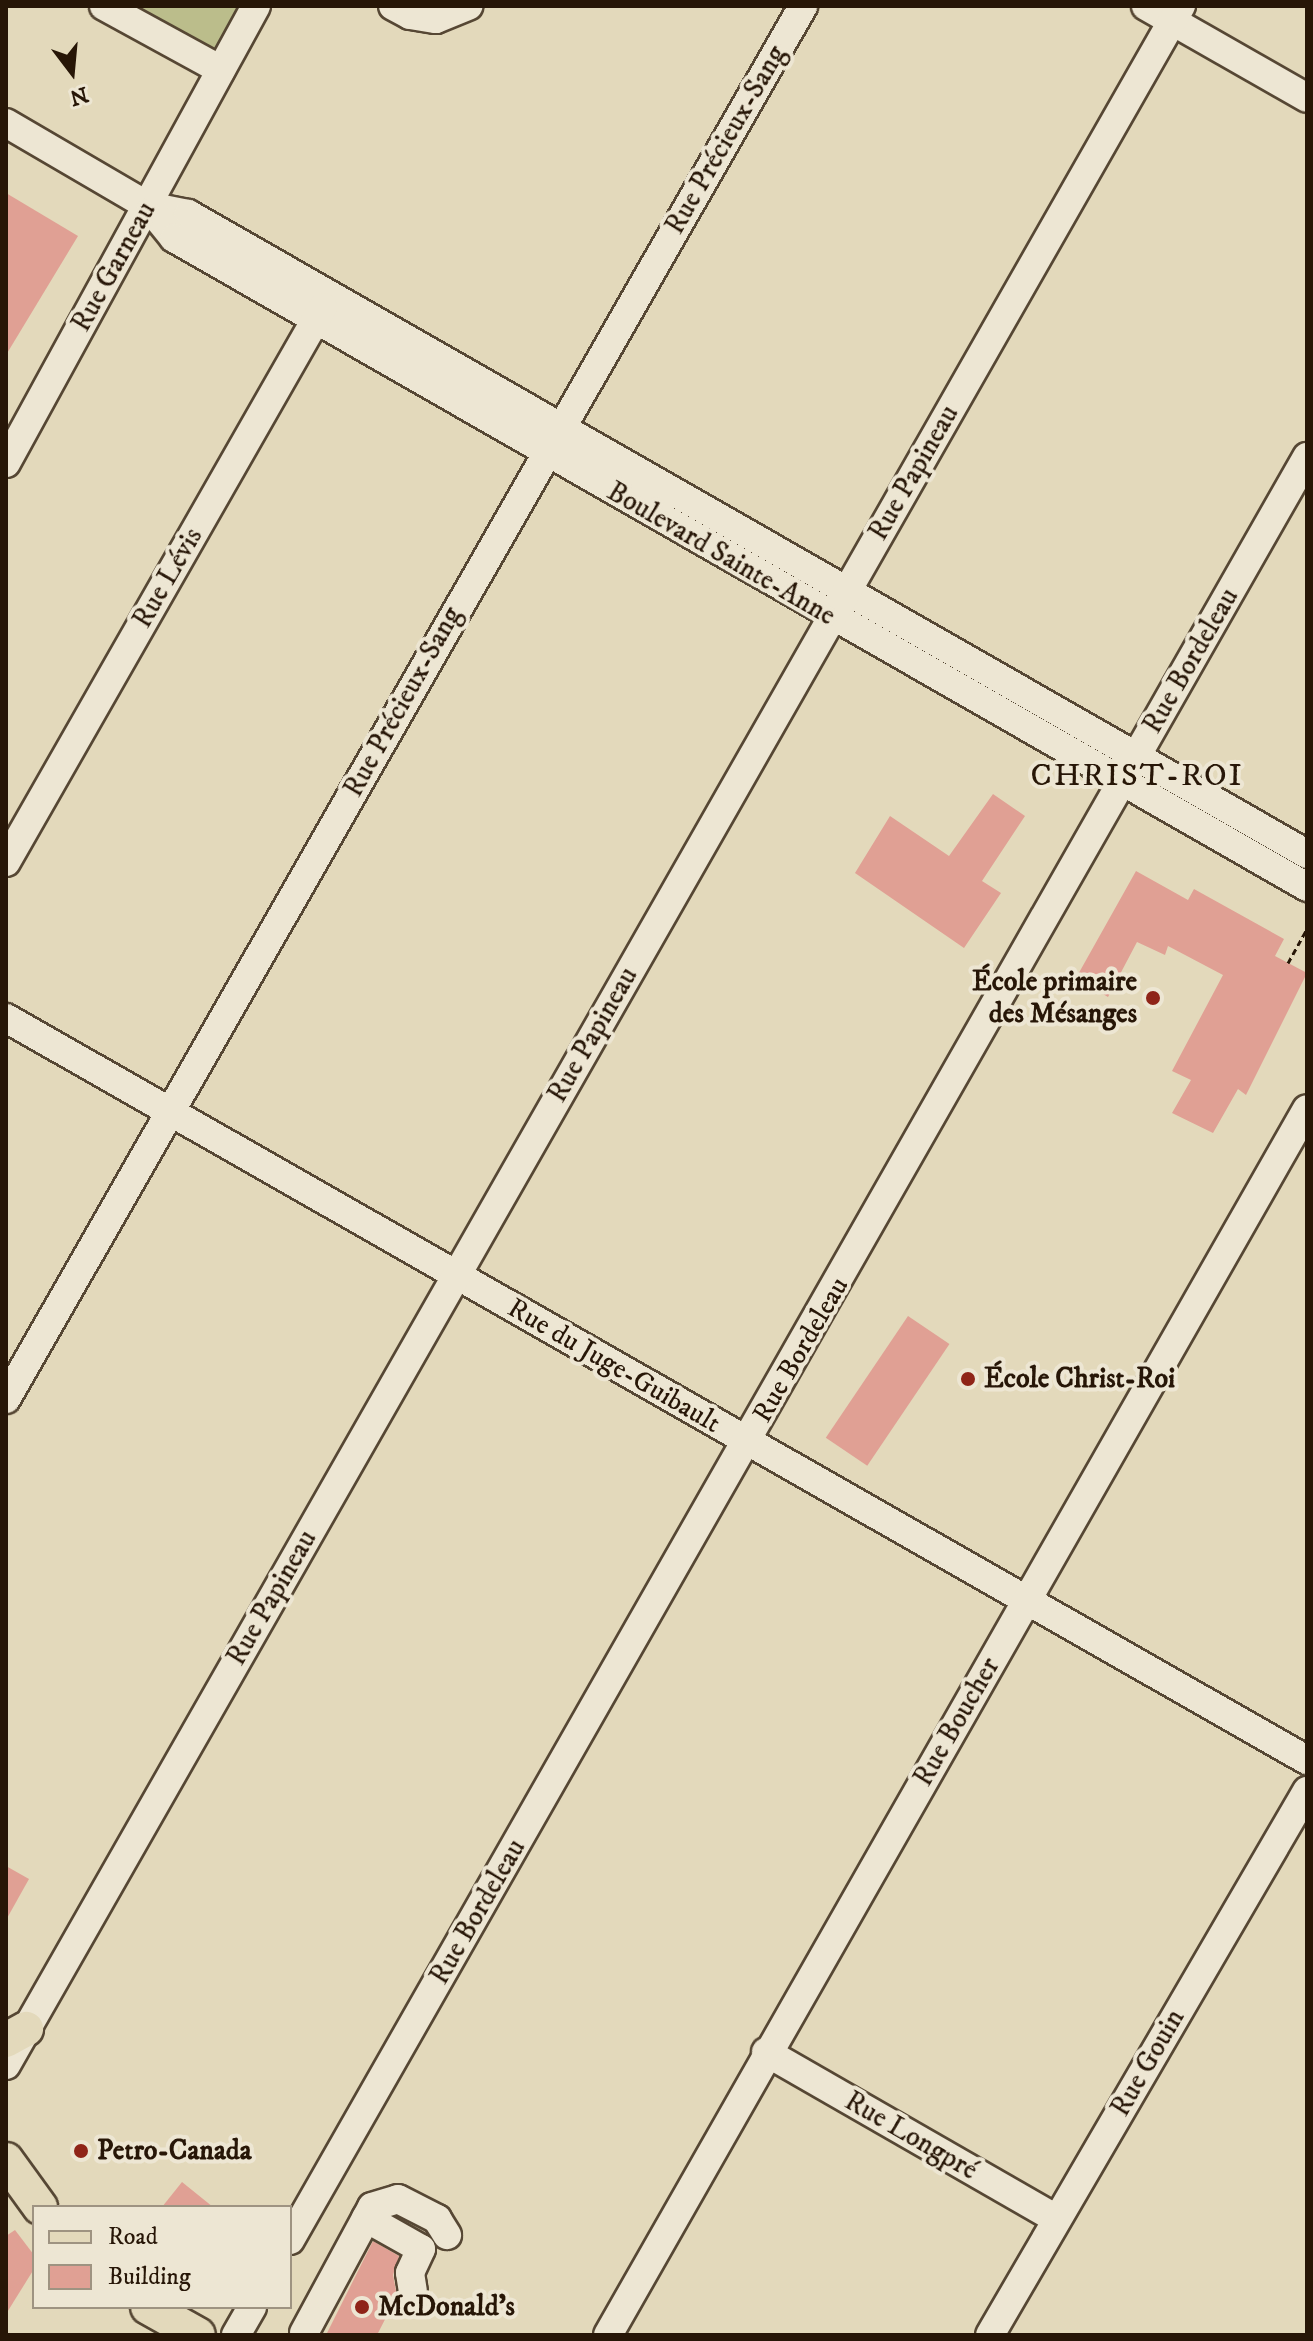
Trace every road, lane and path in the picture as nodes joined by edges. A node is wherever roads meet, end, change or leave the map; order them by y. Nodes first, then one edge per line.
1 (104, 6) edge
2 (256, 6) edge
3 (393, 6) edge
4 (469, 6) edge
5 (803, 6) edge
6 (1146, 6) edge
7 (1177, 13) edge
8 (221, 70) junction
9 (1307, 98) edge
10 (6, 123) edge
11 (148, 206) junction
12 (330, 294) junction
13 (315, 321) junction
14 (559, 426) junction
15 (10, 444) edge
16 (545, 451) junction
17 (1307, 457) edge
18 (846, 592) junction
19 (831, 618) junction
20 (1136, 758) junction
21 (1121, 784) junction
22 (1307, 854) edge
23 (6, 862) edge
24 (1307, 887) edge
25 (1307, 929) edge
26 (1288, 963) dead end
27 (6, 1018) edge
28 (1307, 1109) edge
29 (171, 1113) junction
30 (456, 1276) junction
31 (6, 1399) edge
32 (748, 1442) junction
33 (1026, 1602) junction
34 (1307, 1760) edge
35 (1307, 1791) edge
36 (16, 2035) edge
37 (766, 2052) junction
38 (6, 2065) edge
39 (6, 2160) edge
40 (39, 2205) edge
41 (6, 2206) edge
42 (375, 2209) junction
43 (32, 2216) edge
44 (1056, 2219) junction
45 (447, 2235) dead end
46 (292, 2237) edge
47 (413, 2291) dead end
48 (152, 2309) edge
49 (251, 2309) edge
50 (304, 2333) dead end
51 (198, 2335) edge
52 (236, 2335) edge
53 (608, 2335) edge
54 (990, 2335) edge

1 - 8 street
2 - 8 street, Rue Garneau
3 - 4 street
5 - 14 street, Rue Précieux-Sang
6 - 7 street
7 - 9 street
7 - 18 street, Rue Papineau
8 - 11 street, Rue Garneau
10 - 11 street, Boulevard Sainte-Anne
11 - 12 street, Boulevard Sainte-Anne
11 - 13 street, Boulevard Sainte-Anne
11 - 15 street, Rue Garneau
12 - 13 street, Rue Lévis
12 - 14 street, Boulevard Sainte-Anne
13 - 16 street, Boulevard Sainte-Anne
13 - 23 street, Rue Lévis
14 - 16 street, Rue Précieux-Sang
14 - 18 street, Boulevard Sainte-Anne
16 - 19 street, Boulevard Sainte-Anne
16 - 29 street, Rue Précieux-Sang
17 - 20 street, Rue Bordeleau
18 - 19 street, Rue Papineau
18 - 20 street, Boulevard Sainte-Anne
19 - 21 street, Boulevard Sainte-Anne
19 - 30 street, Rue Papineau
20 - 21 street, Rue Bordeleau
20 - 22 street, Boulevard Sainte-Anne
21 - 24 street, Boulevard Sainte-Anne
21 - 32 street, Rue Bordeleau
25 - 26 path
27 - 29 street, Rue du Juge-Guibault
28 - 33 street, Rue Boucher
29 - 30 street, Rue du Juge-Guibault
29 - 31 street, Rue Précieux-Sang
30 - 32 street, Rue du Juge-Guibault
30 - 36 street, Rue Papineau
32 - 33 street, Rue du Juge-Guibault
32 - 46 street, Rue Bordeleau
33 - 34 street, Rue du Juge-Guibault
33 - 37 street, Rue Boucher
35 - 44 street, Rue Gouin
36 - 38 street, Rue Papineau
37 - 44 street, Rue Longpré
37 - 53 street, Rue Boucher
39 - 40 main road
41 - 43 main road
42 - 45 street
42 - 47 street
42 - 50 street
44 - 54 street, Rue Gouin
48 - 51 main road
49 - 52 street

